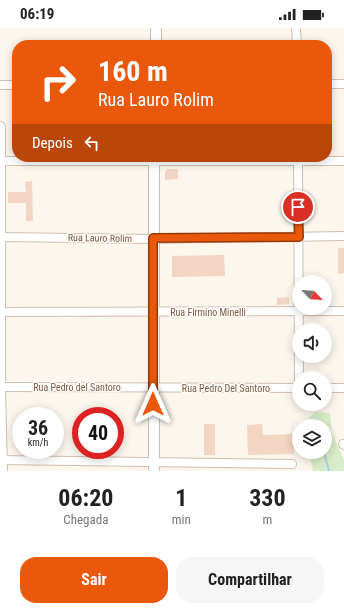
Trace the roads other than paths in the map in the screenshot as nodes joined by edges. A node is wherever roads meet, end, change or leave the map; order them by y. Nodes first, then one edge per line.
1 (156, 28) edge
2 (296, 28) edge
3 (156, 40) edge
4 (297, 40) edge
5 (332, 84) edge
6 (344, 84) edge
7 (0, 85) edge
8 (12, 85) edge
9 (0, 127) edge
10 (332, 160) edge
11 (0, 161) edge
12 (12, 161) edge
13 (344, 161) edge
14 (154, 162) edge
15 (298, 162) edge
16 (344, 236) edge
17 (0, 237) edge
18 (299, 237) junction
19 (153, 238) junction
20 (299, 275) edge
21 (292, 311) edge
22 (332, 311) edge
23 (344, 311) edge
24 (1, 312) edge
25 (153, 312) junction
26 (299, 315) edge
27 (299, 371) edge
28 (0, 387) edge
29 (153, 388) junction
30 (292, 388) edge
31 (332, 388) edge
32 (344, 388) edge
33 (1, 460) junction
34 (292, 464) dead end
35 (154, 467) edge
36 (2, 471) edge

1 - 3 street
2 - 4 street
5 - 6 street
7 - 8 street
9 - 11 street
10 - 13 street
11 - 12 street
11 - 17 street
14 - 19 street
15 - 18 street
16 - 18 street, Rua Lauro Rolim
17 - 19 street, Rua Lauro Rolim
17 - 24 street
18 - 19 street, Rua Lauro Rolim
18 - 20 street
19 - 25 street
21 - 25 street, Rua Firmino Minelli
22 - 23 street, Rua Firmino Minelli
24 - 25 street, Rua Firmino Minelli
24 - 28 street
25 - 29 street
26 - 27 street
28 - 29 street, Rua Pedro del Santoro
28 - 33 street
29 - 30 street, Rua Pedro Del Santoro
29 - 35 street
31 - 32 street
33 - 35 street
33 - 36 street
34 - 35 street

